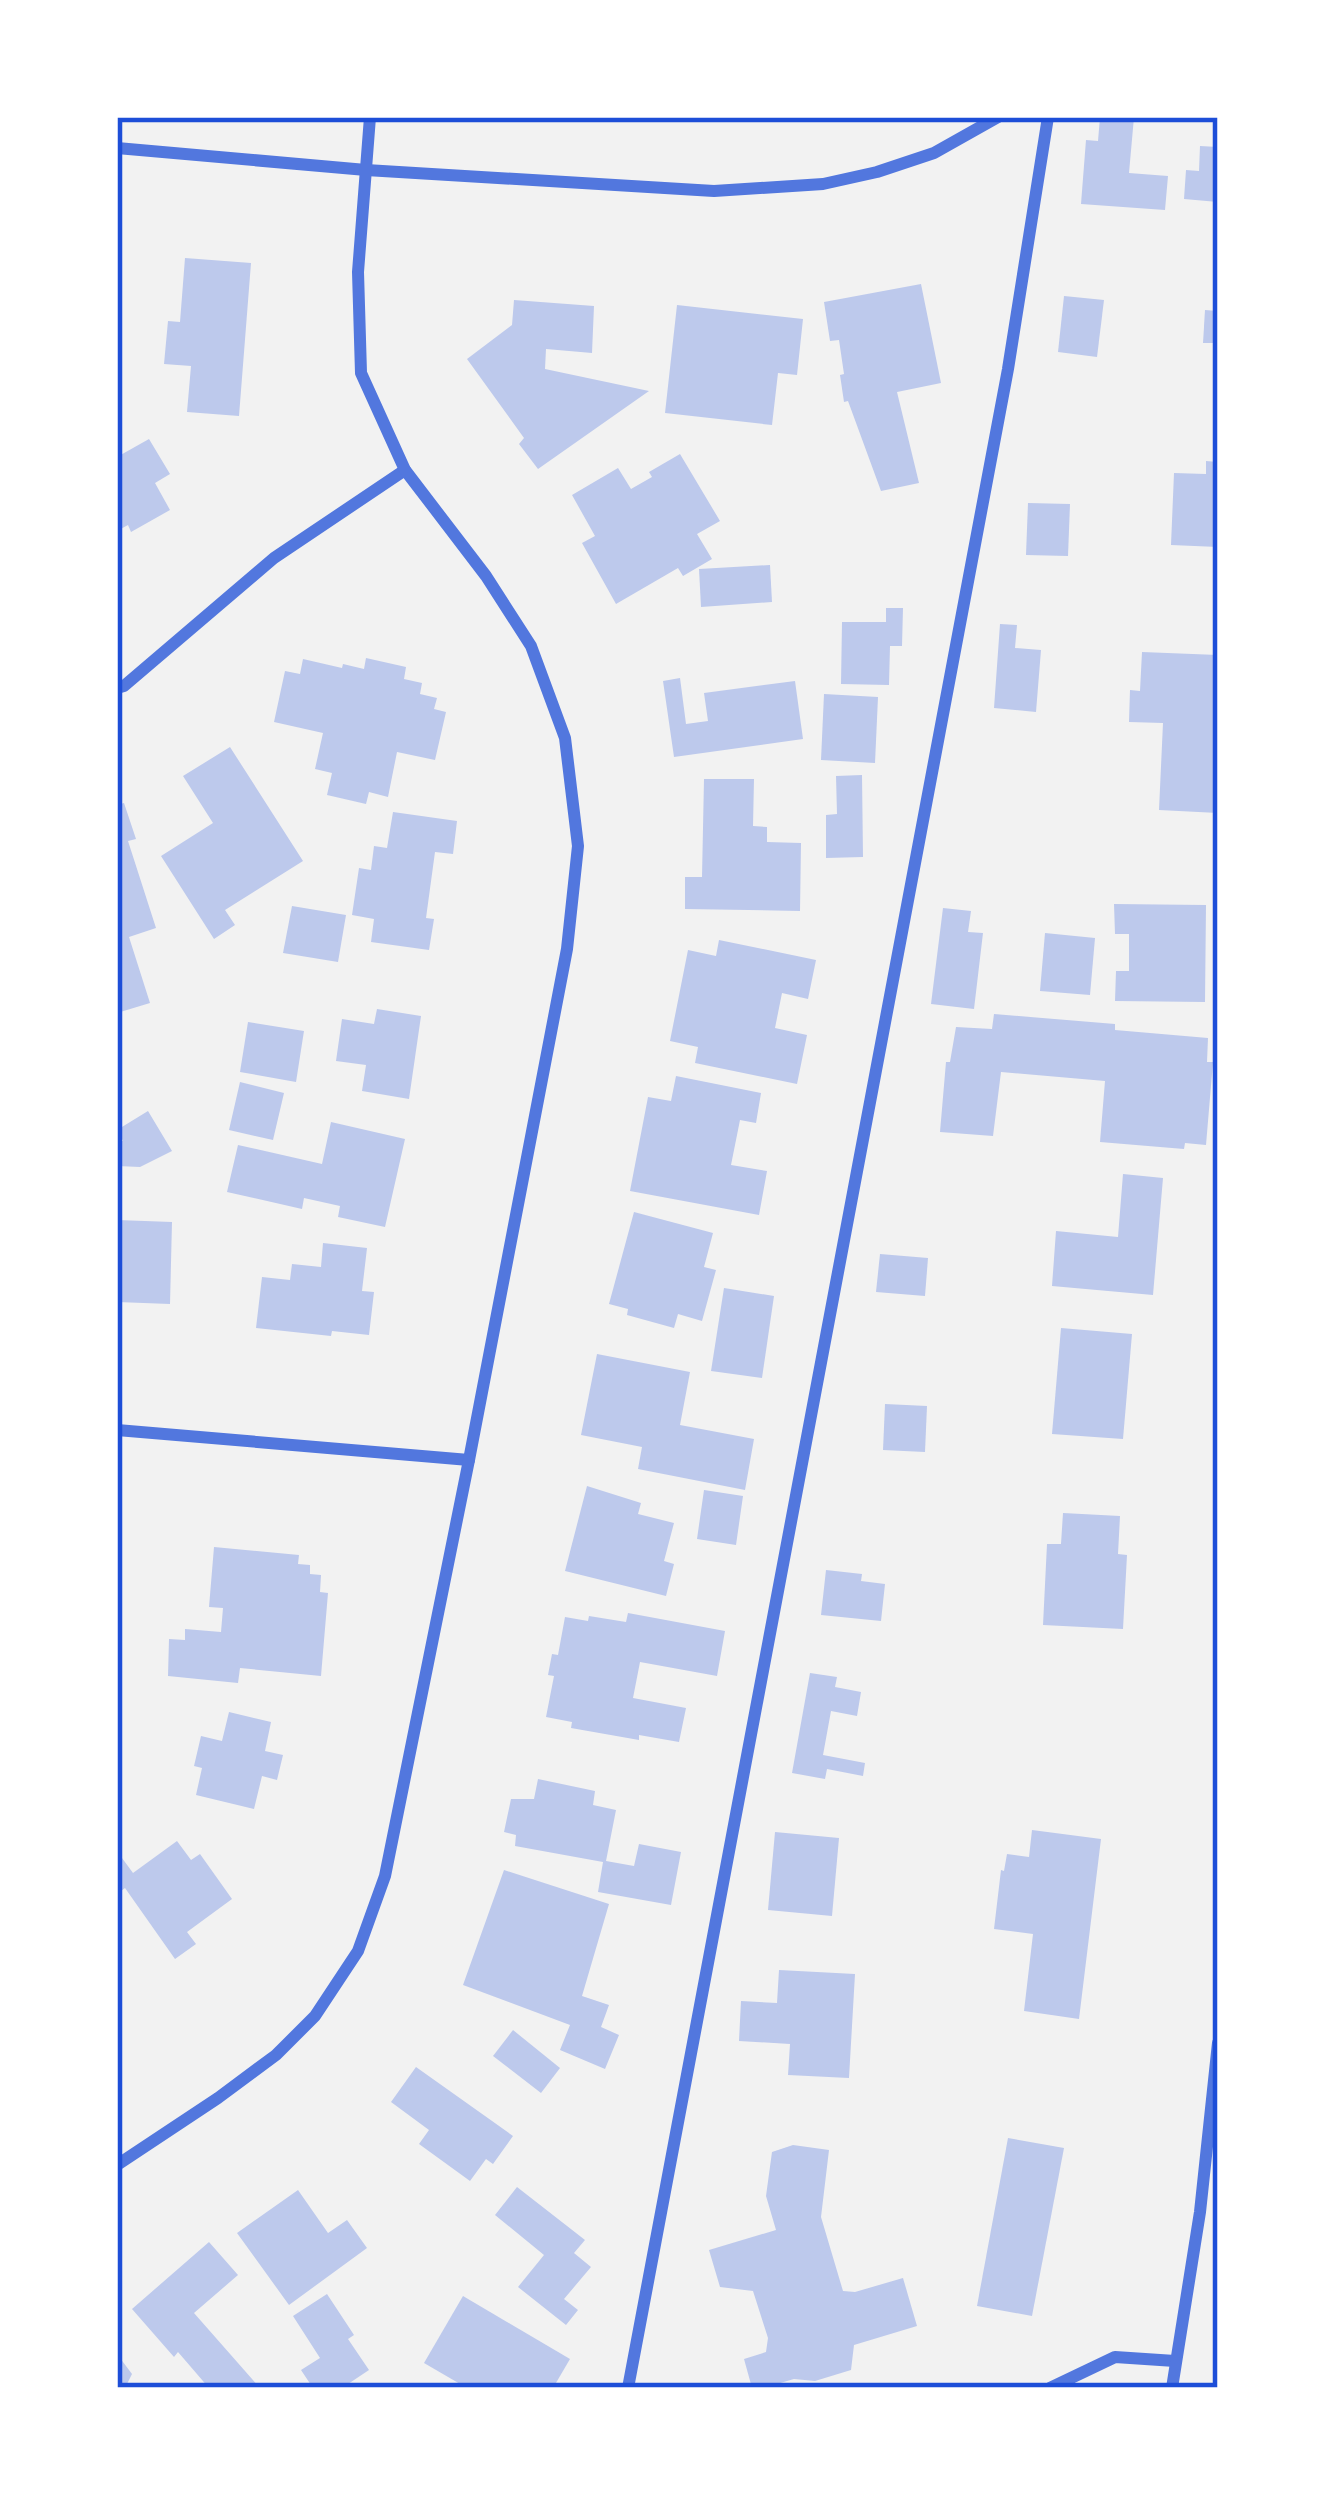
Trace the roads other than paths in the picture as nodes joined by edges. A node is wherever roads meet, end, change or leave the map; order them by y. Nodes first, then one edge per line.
1 (370, 117) edge
2 (998, 117) edge
3 (1048, 117) edge
4 (117, 148) edge
5 (365, 170) junction
6 (405, 470) junction
7 (117, 688) edge
8 (117, 1430) edge
9 (469, 1460) junction
10 (1218, 2043) edge
11 (117, 2165) edge
12 (1175, 2361) junction
13 (628, 2388) edge
14 (1050, 2388) edge
15 (1172, 2388) edge

1 - 5 street
2 - 5 street
3 - 13 street
4 - 5 street
5 - 6 street
6 - 7 street
6 - 9 street
8 - 9 street
9 - 11 street
10 - 12 street
12 - 14 street
12 - 15 street

